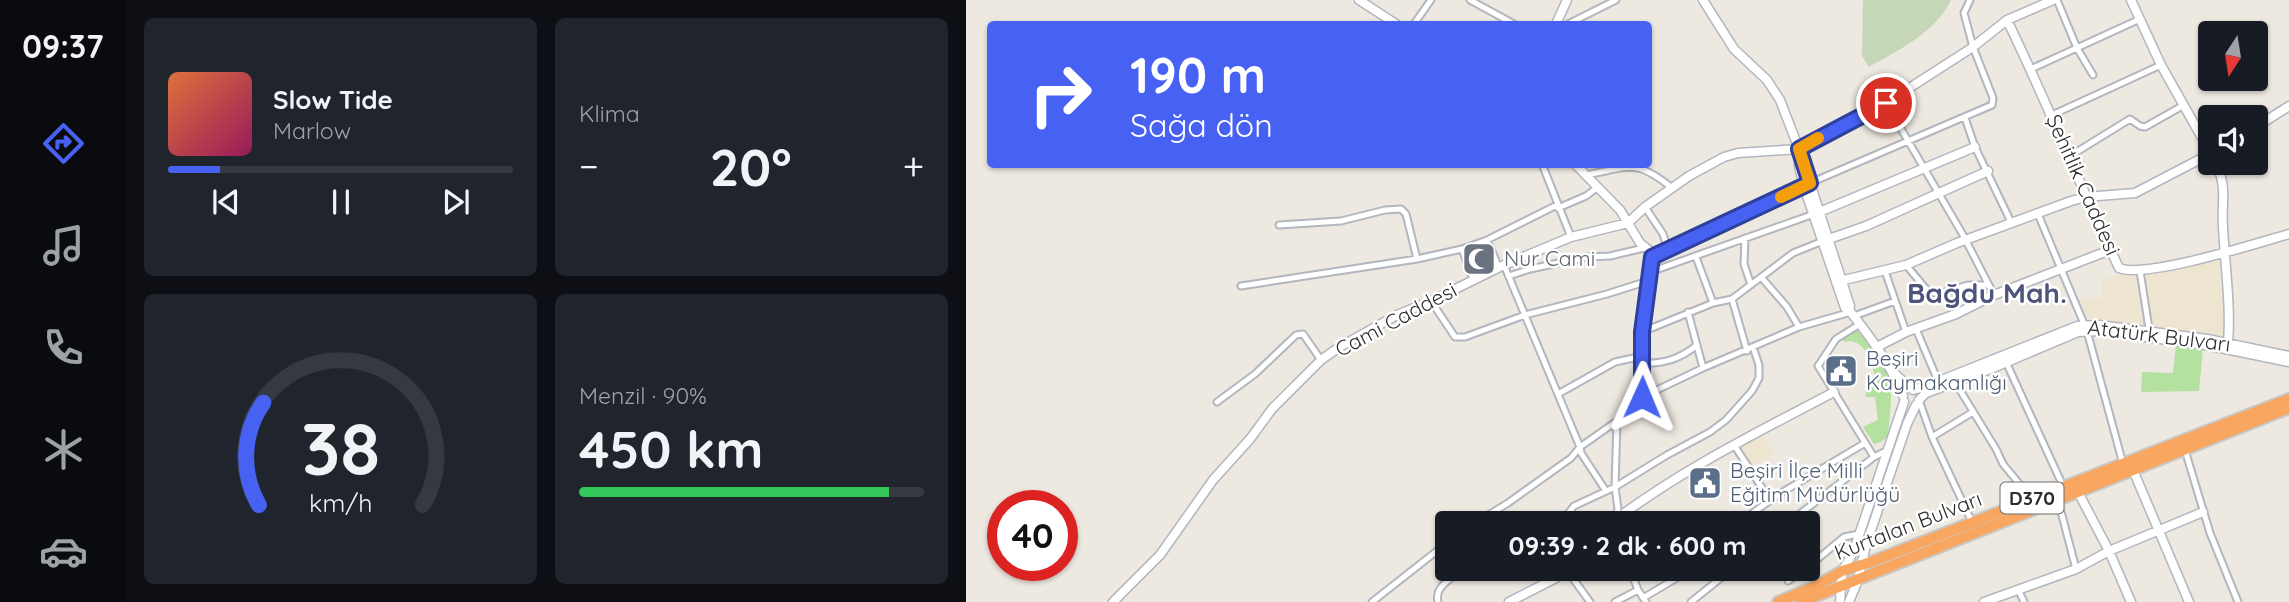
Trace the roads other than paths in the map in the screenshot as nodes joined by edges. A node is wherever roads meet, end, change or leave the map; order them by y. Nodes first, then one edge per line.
1 (1359, 0) edge
2 (1431, 0) edge
3 (1470, 0) edge
4 (1567, 0) edge
5 (1616, 0) edge
6 (1714, 0) edge
7 (1970, 0) edge
8 (2055, 0) edge
9 (2131, 0) edge
10 (1706, 4) edge
11 (2140, 19) junction
12 (2007, 20) junction
13 (1391, 21) edge
14 (1416, 21) edge
15 (1508, 21) edge
16 (1557, 21) edge
17 (1575, 21) edge
18 (1973, 47) junction
19 (2077, 48) junction
20 (2161, 65) junction
21 (2031, 69) junction
22 (2093, 75) dead end
23 (1886, 103) junction
24 (2184, 105) junction
25 (2289, 106) edge
26 (2052, 115) junction
27 (1965, 118) junction
28 (2268, 119) edge
29 (2198, 131) edge
30 (1909, 141) junction
31 (1975, 147) junction
32 (1799, 149) junction
33 (2070, 156) junction
34 (2198, 159) edge
35 (1543, 168) edge
36 (1579, 168) edge
37 (1631, 168) edge
38 (1640, 168) edge
39 (1923, 169) junction
40 (1988, 171) junction
41 (1586, 175) junction
42 (2221, 175) edge
43 (1807, 185) junction
44 (1598, 187) junction
45 (1672, 188) junction
46 (1938, 193) junction
47 (2086, 197) junction
48 (1557, 206) junction
49 (1645, 207) junction
50 (1817, 213) junction
51 (2038, 214) junction
52 (2011, 222) junction
53 (1628, 223) junction
54 (1279, 225) dead end
55 (2289, 234) edge
56 (1572, 237) junction
57 (1745, 238) junction
58 (1487, 240) junction
59 (1825, 240) junction
60 (1965, 240) junction
61 (1644, 248) junction
62 (1462, 249) junction
63 (1668, 250) junction
64 (2110, 250) junction
65 (2224, 253) junction
66 (1652, 257) junction
67 (1696, 257) junction
68 (1417, 259) junction
69 (1906, 265) junction
70 (1502, 267) junction
71 (2060, 269) junction
72 (1885, 271) junction
73 (2140, 271) junction
74 (1509, 276) junction
75 (1649, 276) junction
76 (1761, 277) junction
77 (1473, 279) junction
78 (1839, 282) junction
79 (1751, 285) junction
80 (1988, 285) junction
81 (1241, 286) dead end
82 (1994, 295) junction
83 (1732, 299) junction
84 (1432, 301) junction
85 (1895, 301) junction
86 (1713, 303) junction
87 (1689, 313) junction
88 (1525, 315) junction
89 (1854, 315) junction
90 (1799, 327) junction
91 (1916, 329) junction
92 (2085, 329) junction
93 (1642, 332) junction
94 (1906, 332) junction
95 (2150, 335) junction
96 (2228, 344) junction
97 (1697, 345) junction
98 (1754, 347) junction
99 (1877, 347) junction
100 (1747, 351) junction
101 (2289, 356) edge
102 (2005, 359) junction
103 (1321, 360) junction
104 (1643, 360) junction
105 (2289, 362) edge
106 (1703, 368) junction
107 (1894, 373) junction
108 (1938, 381) junction
109 (1955, 382) junction
110 (1913, 390) junction
111 (1834, 392) junction
112 (1558, 394) junction
113 (1642, 397) junction
114 (1903, 399) junction
115 (2289, 399) edge
116 (1217, 402) dead end
117 (1918, 402) junction
118 (2289, 408) edge
119 (1973, 412) junction
120 (1617, 421) junction
121 (1932, 437) junction
122 (1865, 443) junction
123 (1734, 444) junction
124 (1580, 447) junction
125 (2185, 449) junction
126 (1888, 450) junction
127 (1874, 457) junction
128 (2128, 467) junction
129 (2063, 486) junction
130 (1615, 487) junction
131 (1606, 491) junction
132 (2078, 492) junction
133 (2031, 498) junction
134 (1770, 500) junction
135 (2058, 500) junction
136 (1496, 511) edge
137 (1570, 511) edge
138 (1617, 511) edge
139 (1628, 511) edge
140 (1755, 511) edge
141 (1804, 511) edge
142 (2203, 512) junction
143 (1972, 522) junction
144 (2160, 530) junction
145 (1859, 534) junction
146 (2109, 551) junction
147 (1435, 552) edge
148 (1820, 556) edge
149 (1863, 563) junction
150 (2076, 569) junction
151 (1842, 571) junction
152 (1858, 580) junction
153 (1449, 581) edge
154 (1550, 581) edge
155 (1575, 581) edge
156 (1635, 581) edge
157 (1672, 581) edge
158 (1717, 581) edge
159 (1843, 586) junction
160 (2018, 589) junction
161 (1638, 590) junction
162 (1644, 600) edge
163 (1996, 600) edge
164 (1113, 602) edge
165 (1371, 602) edge
166 (1438, 602) edge
167 (1509, 602) edge
168 (1590, 602) edge
169 (1615, 602) edge
170 (1691, 602) edge
171 (1778, 602) edge
172 (1801, 602) edge
173 (1840, 602) edge
174 (1849, 602) edge
175 (1984, 602) edge
176 (2024, 602) edge
177 (2131, 602) edge
178 (2189, 602) edge
179 (2238, 602) edge

1 - 13 street
2 - 14 street
3 - 15 street
4 - 16 street
5 - 17 street
6 - 10 street
7 - 18 street
8 - 12 street, Cami Caddesi
8 - 19 street
9 - 11 street
10 - 32 street
11 - 19 street
11 - 20 street
12 - 18 street, Cami Caddesi
12 - 21 street, Şehitlik Caddesi
18 - 23 street, Cami Caddesi
18 - 27 street
19 - 21 street
19 - 22 street
20 - 24 street
20 - 26 street
21 - 26 street, Şehitlik Caddesi
23 - 30 street
23 - 32 street, Cami Caddesi
24 - 29 street
24 - 33 street
25 - 28 street
26 - 33 street, Şehitlik Caddesi
27 - 30 street
27 - 31 street
30 - 39 street
30 - 43 street
31 - 39 street
31 - 40 street
32 - 43 street
32 - 45 street, Cami Caddesi
33 - 47 street, Şehitlik Caddesi
34 - 47 street
35 - 48 street
36 - 41 street
37 - 41 street
38 - 45 street
39 - 46 street
39 - 50 street
40 - 46 street
40 - 52 street
41 - 44 street
42 - 65 street
43 - 50 street
43 - 63 street
44 - 48 street
44 - 53 street
45 - 49 street, Cami Caddesi
46 - 59 street
46 - 60 street
47 - 51 street
47 - 64 street, Şehitlik Caddesi
48 - 56 street
48 - 58 street
49 - 53 street, Cami Caddesi
49 - 63 street
50 - 57 street
50 - 59 street
51 - 52 street
51 - 71 street
52 - 60 street
53 - 56 street, Cami Caddesi
53 - 61 street
54 - 68 street
55 - 65 street, Şehitlik Caddesi
56 - 70 street, Cami Caddesi
57 - 67 street
57 - 79 street
58 - 62 street
58 - 70 street
59 - 76 street
59 - 78 street
60 - 69 street
60 - 80 street
61 - 66 street
61 - 74 street
62 - 68 street
62 - 77 street
63 - 66 street
64 - 71 street
64 - 73 street, Şehitlik Caddesi
65 - 73 street, Şehitlik Caddesi
65 - 96 street
66 - 75 street
67 - 75 street
67 - 86 street
68 - 81 street
69 - 72 street
69 - 80 street
70 - 74 street
70 - 77 street, Cami Caddesi
71 - 82 street
71 - 92 street
72 - 78 street
72 - 85 street
73 - 95 street
74 - 88 street
75 - 88 street
75 - 93 street
76 - 79 street
76 - 90 street
77 - 84 street, Cami Caddesi
78 - 89 street
79 - 83 street
80 - 82 street
82 - 91 street
83 - 86 street
83 - 100 street
84 - 88 street
84 - 103 street, Cami Caddesi
85 - 89 street
85 - 94 street
86 - 87 street
87 - 93 street
87 - 97 street
88 - 112 street
89 - 90 street
89 - 99 street
89 - 111 street
90 - 98 street
91 - 94 street
91 - 108 street
92 - 95 street, Atatürk Bulvarı
92 - 102 street, Atatürk Bulvarı
92 - 128 street
93 - 104 street
94 - 99 street
95 - 96 street, Atatürk Bulvarı
95 - 105 street, Atatürk Bulvarı
96 - 101 street, Atatürk Bulvarı
97 - 104 street
97 - 106 street
98 - 100 street
98 - 130 street
99 - 107 street
100 - 106 street
102 - 108 street, Atatürk Bulvarı
102 - 109 street, Atatürk Bulvarı
102 - 129 street
103 - 116 street
103 - 164 street, Cami Caddesi
104 - 112 street
104 - 113 street
106 - 113 street
107 - 110 street
107 - 114 street
108 - 110 street, Atatürk Bulvarı
109 - 117 street, Atatürk Bulvarı
109 - 119 street
110 - 114 street
110 - 117 street
111 - 122 street
111 - 123 street
112 - 124 street
113 - 120 street
114 - 117 street
114 - 126 street
115 - 128 highway, Kurtalan Bulvarı / D370
117 - 121 street
117 - 149 street
118 - 125 highway, Kurtalan Bulvarı / D370
119 - 121 street
119 - 133 street
120 - 124 street
120 - 130 street
121 - 143 street
122 - 127 street
122 - 134 street
123 - 134 street
123 - 139 street
124 - 131 street
124 - 136 street
125 - 128 highway, Kurtalan Bulvarı / D370
125 - 142 street
126 - 127 street
126 - 145 street
127 - 141 street
128 - 129 highway, Kurtalan Bulvarı / D370
128 - 132 highway, Kurtalan Bulvarı / D370
128 - 144 street
129 - 133 highway, Kurtalan Bulvarı / D370
130 - 131 street
130 - 138 street
131 - 137 street
132 - 135 highway, Kurtalan Bulvarı / D370
132 - 146 street
133 - 143 highway, Kurtalan Bulvarı / D370
134 - 140 street
135 - 150 street
135 - 152 highway, Kurtalan Bulvarı / D370
142 - 144 street
142 - 179 street
143 - 149 highway, Kurtalan Bulvarı / D370
144 - 146 street
144 - 178 street
145 - 148 street
145 - 151 street
146 - 150 street
146 - 177 street
147 - 165 street
149 - 151 highway, Kurtalan Bulvarı / D370
149 - 152 street
150 - 160 street
151 - 159 street
151 - 171 highway, Kurtalan Bulvarı / D370
152 - 159 highway, Kurtalan Bulvarı / D370
152 - 174 street
153 - 166 street
154 - 167 street
155 - 168 street
156 - 161 street
157 - 162 street
158 - 170 street
159 - 172 highway, Kurtalan Bulvarı / D370
159 - 173 street
160 - 163 street
160 - 176 street
161 - 162 street
161 - 169 street
163 - 175 street

